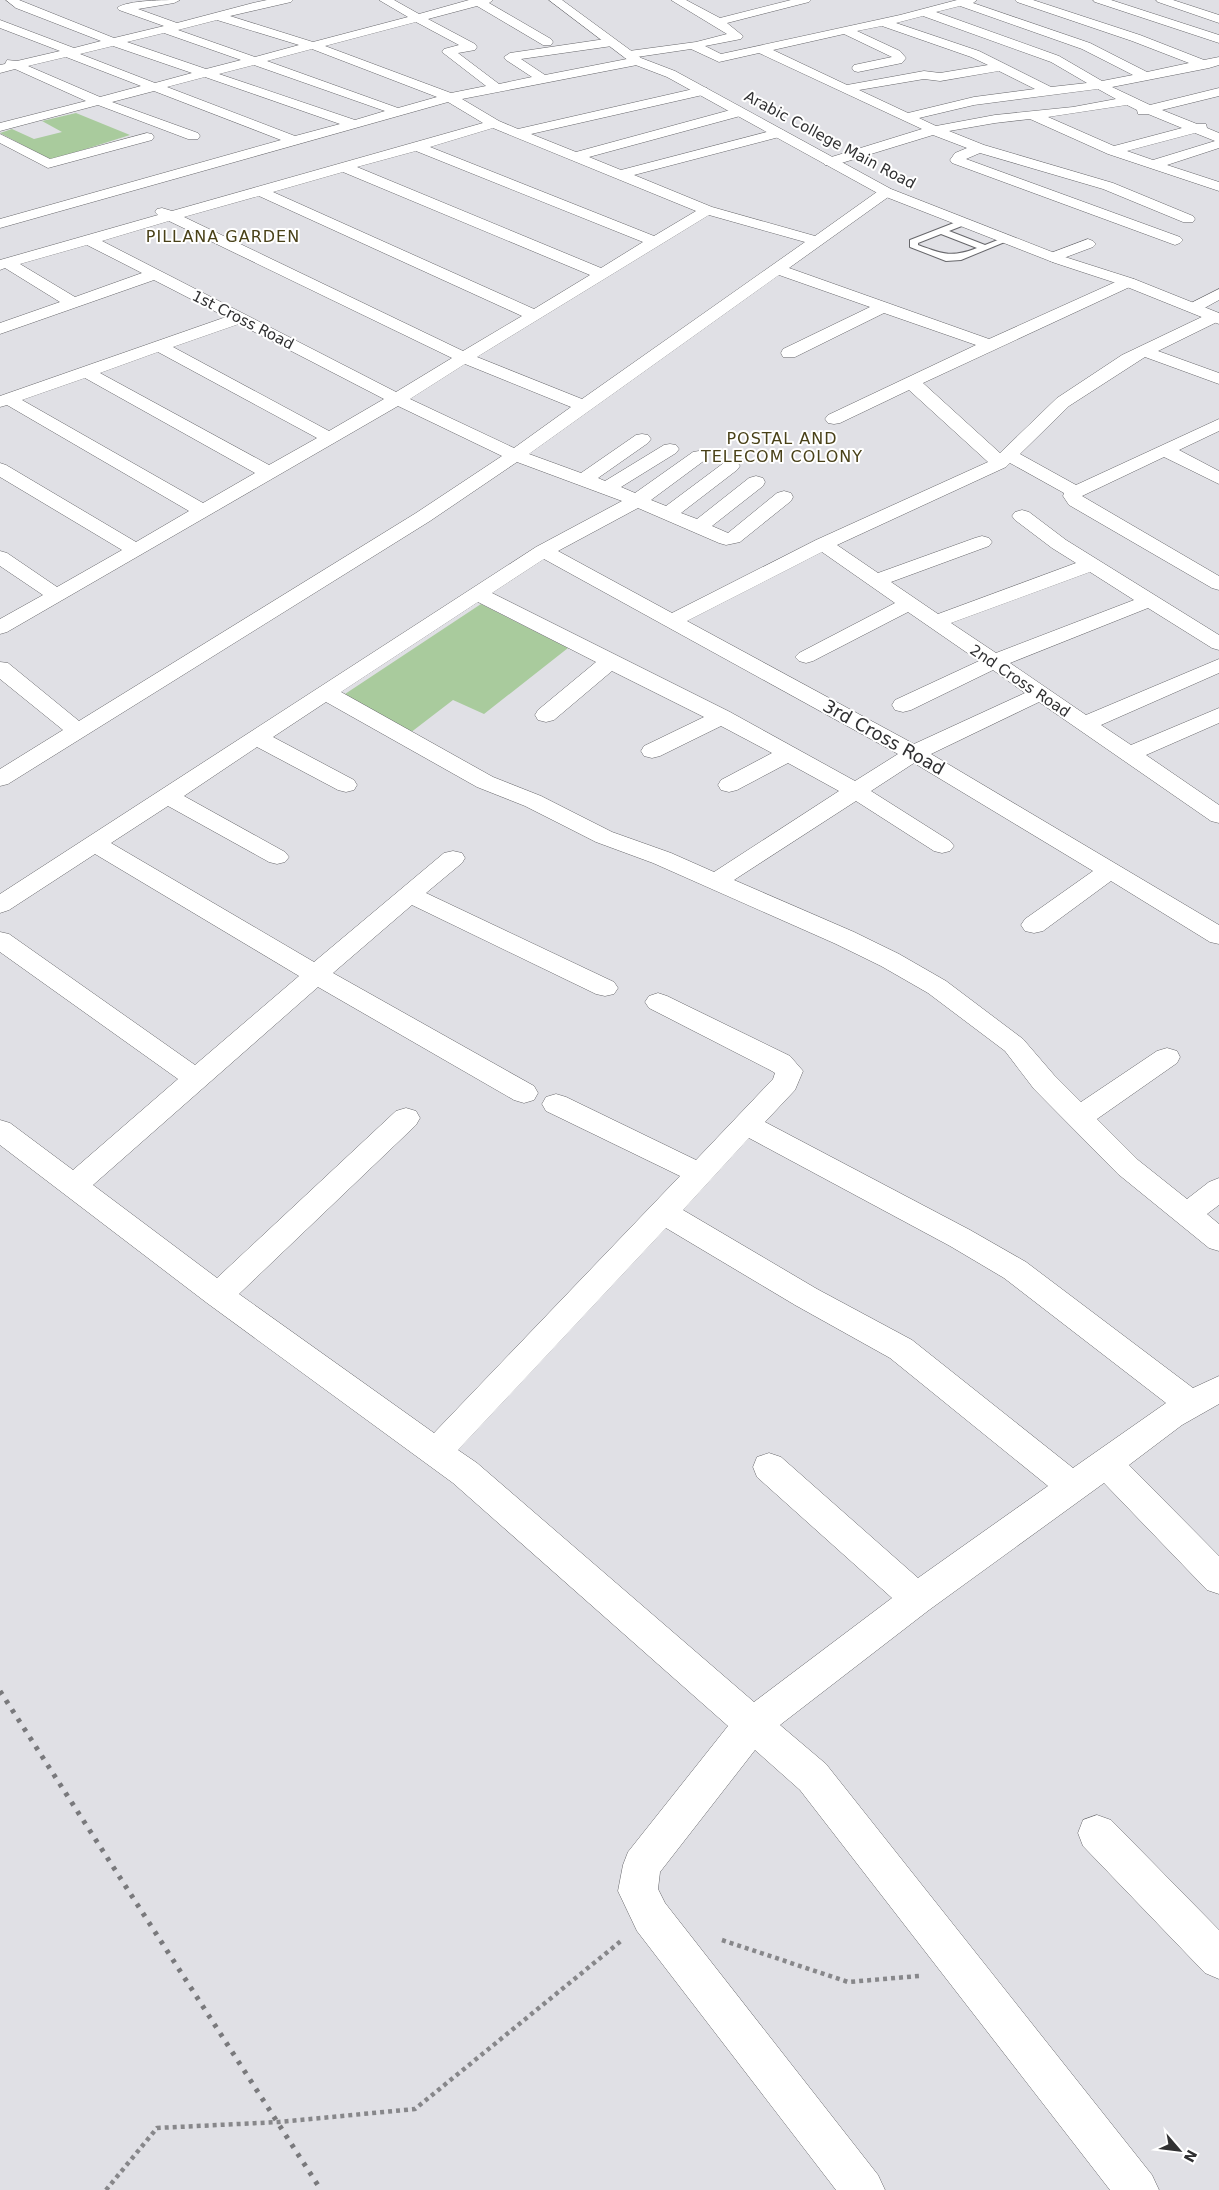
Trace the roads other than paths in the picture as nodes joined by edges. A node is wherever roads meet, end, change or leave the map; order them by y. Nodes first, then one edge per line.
1 (174, 0) edge
2 (287, 0) edge
3 (385, 0) edge
4 (555, 0) edge
5 (677, 0) edge
6 (805, 0) edge
7 (1022, 0) edge
8 (1099, 0) edge
9 (1162, 0) edge
10 (480, 1) edge
11 (966, 1) edge
12 (44, 2) dead end
13 (248, 3) edge
14 (13, 5) edge
15 (1219, 6) edge
16 (924, 12) junction
17 (1200, 13) junction
18 (217, 16) junction
19 (414, 18) junction
20 (1219, 19) edge
21 (718, 22) junction
22 (884, 22) junction
23 (0, 24) edge
24 (172, 28) junction
25 (845, 30) junction
26 (1219, 39) edge
27 (114, 42) junction
28 (547, 42) dead end
29 (612, 42) junction
30 (311, 45) junction
31 (693, 45) junction
32 (761, 49) junction
33 (70, 52) junction
34 (633, 58) junction
35 (0, 60) edge
36 (254, 60) junction
37 (1219, 62) edge
38 (17, 65) junction
39 (1205, 65) junction
40 (1000, 67) junction
41 (0, 69) edge
42 (206, 73) junction
43 (817, 75) junction
44 (918, 76) junction
45 (1145, 76) junction
46 (543, 79) junction
47 (1101, 85) junction
48 (155, 86) junction
49 (497, 88) junction
50 (844, 89) junction
51 (702, 91) junction
52 (1048, 92) junction
53 (1219, 92) edge
54 (450, 97) junction
55 (98, 101) junction
56 (974, 101) junction
57 (1129, 108) junction
58 (1086, 109) junction
59 (1149, 110) junction
60 (396, 112) junction
61 (739, 112) junction
62 (1032, 115) junction
63 (907, 117) junction
64 (1106, 118) dead end
65 (1045, 121) junction
66 (1219, 122) edge
67 (354, 124) junction
68 (494, 124) junction
69 (0, 127) edge
70 (1193, 129) junction
71 (934, 130) junction
72 (517, 133) junction
73 (778, 133) junction
74 (194, 136) dead end
75 (147, 137) dead end
76 (0, 138) edge
77 (1219, 138) edge
78 (295, 141) junction
79 (1219, 144) edge
80 (416, 146) junction
81 (979, 148) junction
82 (1113, 152) junction
83 (574, 157) junction
84 (830, 162) junction
85 (1152, 165) junction
86 (344, 167) junction
87 (1219, 171) edge
88 (619, 174) junction
89 (1196, 180) junction
90 (1219, 187) edge
91 (121, 190) junction
92 (260, 191) junction
93 (886, 192) junction
94 (707, 210) junction
95 (171, 216) junction
96 (1188, 219) dead end
97 (964, 222) junction
98 (0, 224) edge
99 (941, 231) junction
100 (1008, 239) junction
101 (89, 240) junction
102 (1175, 240) dead end
103 (817, 241) junction
104 (656, 242) junction
105 (1088, 244) dead end
106 (986, 248) junction
107 (1053, 257) junction
108 (3, 264) edge
109 (777, 269) junction
110 (155, 274) junction
111 (601, 274) junction
112 (1128, 282) junction
113 (1219, 294) edge
114 (73, 303) junction
115 (883, 307) junction
116 (1192, 308) junction
117 (534, 315) junction
118 (240, 318) junction
119 (1216, 318) edge
120 (0, 328) edge
121 (990, 344) junction
122 (160, 347) junction
123 (1144, 351) junction
124 (789, 353) dead end
125 (464, 358) junction
126 (86, 372) junction
127 (1219, 379) edge
128 (912, 383) junction
129 (397, 399) junction
130 (4, 400) edge
131 (584, 406) junction
132 (834, 419) dead end
133 (1219, 424) edge
134 (1195, 435) junction
135 (330, 438) junction
136 (642, 439) dead end
137 (1219, 447) edge
138 (670, 449) dead end
139 (1165, 450) junction
140 (516, 455) junction
141 (699, 456) dead end
142 (1004, 459) junction
143 (732, 466) dead end
144 (0, 469) edge
145 (269, 473) junction
146 (1219, 478) edge
147 (583, 480) junction
148 (756, 482) dead end
149 (607, 488) junction
150 (1076, 492) junction
151 (784, 497) dead end
152 (638, 501) junction
153 (203, 511) junction
154 (668, 514) junction
155 (1022, 516) dead end
156 (699, 527) junction
157 (982, 542) dead end
158 (823, 544) junction
159 (136, 550) junction
160 (543, 551) junction
161 (0, 557) edge
162 (1219, 561) edge
163 (1092, 564) junction
164 (1194, 569) junction
165 (875, 582) junction
166 (1219, 584) edge
167 (477, 594) junction
168 (58, 596) junction
169 (1151, 600) junction
170 (908, 604) junction
171 (672, 621) junction
172 (934, 622) junction
173 (0, 628) edge
174 (1219, 644) edge
175 (806, 657) dead end
176 (611, 661) junction
177 (993, 662) junction
178 (1219, 665) edge
179 (0, 668) edge
180 (326, 693) junction
181 (1040, 694) junction
182 (903, 705) dead end
183 (546, 715) dead end
184 (1219, 715) edge
185 (722, 717) junction
186 (1084, 724) junction
187 (78, 731) junction
188 (257, 738) junction
189 (652, 751) dead end
190 (914, 753) junction
191 (788, 754) junction
192 (1128, 754) junction
193 (0, 779) edge
194 (346, 785) dead end
195 (729, 785) dead end
196 (856, 791) junction
197 (167, 796) junction
198 (1219, 816) edge
199 (95, 844) junction
200 (942, 846) dead end
201 (277, 857) dead end
202 (453, 858) dead end
203 (1110, 870) junction
204 (716, 881) junction
205 (409, 894) junction
206 (0, 905) edge
207 (1034, 925) dead end
208 (1219, 936) edge
209 (0, 940) edge
210 (315, 974) junction
211 (605, 988) dead end
212 (658, 1002) dead end
213 (1167, 1057) dead end
214 (197, 1079) junction
215 (524, 1092) dead end
216 (556, 1104) dead end
217 (406, 1118) dead end
218 (1078, 1118) junction
219 (746, 1124) junction
220 (0, 1130) edge
221 (700, 1174) junction
222 (74, 1185) junction
223 (1219, 1189) edge
224 (663, 1212) junction
225 (1188, 1214) junction
226 (1219, 1240) edge
227 (218, 1295) junction
228 (1205, 1397) edge
229 (436, 1452) junction
230 (1106, 1463) junction
231 (770, 1468) dead end
232 (1073, 1487) junction
233 (1219, 1579) edge
234 (917, 1599) junction
235 (753, 1724) junction
236 (1097, 1833) dead end
237 (1219, 1959) edge
238 (863, 2190) edge
239 (1137, 2190) edge

1 - 24 street
2 - 13 street
3 - 19 street
4 - 29 street, Arabic College Main Road
5 - 21 street
6 - 21 street
7 - 39 street
8 - 26 street
9 - 17 street
10 - 19 street
10 - 28 street
11 - 16 street
11 - 45 street
12 - 14 street
13 - 18 street
14 - 27 street
15 - 17 street
16 - 22 street
16 - 47 street
17 - 20 street
18 - 24 street
18 - 30 street
19 - 30 street
19 - 49 street
21 - 31 street
22 - 25 street
22 - 40 street
23 - 33 street
24 - 27 street
24 - 36 street
25 - 32 street
25 - 43 street
27 - 33 street
27 - 42 street
29 - 34 street, Arabic College Main Road
29 - 46 street
30 - 36 street
30 - 54 street
31 - 32 street
31 - 34 street
32 - 43 street
33 - 38 street
33 - 48 street
34 - 46 street
34 - 51 street, Arabic College Main Road
35 - 38 street
36 - 42 street
36 - 60 street
37 - 39 street
38 - 41 street
38 - 55 street
39 - 45 street
40 - 44 street
40 - 52 street
42 - 48 street
42 - 67 street
43 - 50 street
44 - 50 street
44 - 56 street
45 - 47 street
46 - 49 street
47 - 52 street
47 - 57 street
48 - 55 street
48 - 78 street
49 - 54 street
50 - 63 street
51 - 61 street, Arabic College Main Road
51 - 72 street
52 - 56 street
52 - 58 street
53 - 59 street
54 - 60 street
54 - 68 street
55 - 69 street
55 - 74 street
56 - 63 street
57 - 58 street
57 - 59 street
58 - 62 street
59 - 70 street
60 - 67 street
61 - 73 street, Arabic College Main Road
61 - 83 street
62 - 65 street
62 - 71 street
63 - 71 street
64 - 65 street
65 - 82 street
66 - 70 street
67 - 78 street
68 - 72 street
68 - 80 street
70 - 77 street
70 - 82 street
71 - 81 street
71 - 84 street
72 - 83 street
73 - 84 street, Arabic College Main Road
73 - 88 street
75 - 76 street
78 - 91 street
79 - 85 street
80 - 86 street
80 - 104 street
81 - 96 street
81 - 102 street
82 - 85 street
83 - 88 street
84 - 93 street, Arabic College Main Road
85 - 89 street
86 - 92 street
86 - 111 street
87 - 89 street
88 - 94 street
89 - 90 street
91 - 95 street
91 - 98 street
92 - 95 street
92 - 117 street
93 - 97 street, Arabic College Main Road
93 - 103 street
94 - 103 street
94 - 104 street
95 - 101 street
95 - 125 street
97 - 99 lane
97 - 100 street, Arabic College Main Road
99 - 106 lane
99 - 106 lane
100 - 106 lane
100 - 107 street, Arabic College Main Road
101 - 108 street
101 - 110 street, 1st Cross Road
103 - 109 street
104 - 111 street
105 - 107 street
107 - 112 street, Arabic College Main Road
108 - 114 street
109 - 115 street
109 - 131 street
110 - 114 street
110 - 118 street, 1st Cross Road
111 - 117 street
112 - 116 street, Arabic College Main Road
112 - 121 street
113 - 116 street
114 - 120 street
115 - 121 street
115 - 124 street
116 - 119 street, Arabic College Main Road
117 - 125 street
118 - 122 street
118 - 129 street, 1st Cross Road
119 - 123 street
121 - 128 street
122 - 126 street
122 - 135 street
123 - 127 street
123 - 142 street
125 - 129 street
125 - 131 street
126 - 130 street
126 - 145 street
128 - 132 street
128 - 142 street
129 - 135 street
129 - 140 street, 1st Cross Road
130 - 153 street
131 - 140 street
133 - 134 street
134 - 137 street
134 - 139 street
135 - 145 street
136 - 147 street
138 - 149 street
139 - 146 street
139 - 150 street
140 - 147 street, 1st Cross Road
140 - 187 street
141 - 152 street
142 - 150 street
142 - 158 street
143 - 154 street
144 - 159 street
145 - 153 street
147 - 149 street, 1st Cross Road
148 - 156 street
149 - 152 street, 1st Cross Road
150 - 164 street
151 - 156 street, 1st Cross Road
152 - 154 street, 1st Cross Road
152 - 160 street
153 - 159 street
154 - 156 street, 1st Cross Road
155 - 163 street
157 - 165 street
158 - 165 street, 2nd Cross Road
158 - 171 street
159 - 168 street
160 - 167 street
160 - 171 street, 3rd Cross Road
161 - 168 street
162 - 164 street
163 - 169 street
163 - 172 street
164 - 166 street
165 - 170 street, 2nd Cross Road
167 - 176 street
167 - 180 street
168 - 173 street
169 - 174 street
169 - 177 street
170 - 172 street, 2nd Cross Road
170 - 175 street
171 - 190 street, 3rd Cross Road
172 - 177 street, 2nd Cross Road
176 - 183 street
176 - 185 street
177 - 181 street, 2nd Cross Road
177 - 182 street
178 - 186 street
179 - 187 street
180 - 188 street
180 - 204 street
181 - 186 street, 2nd Cross Road
181 - 190 street
184 - 192 street
185 - 189 street
185 - 191 street
186 - 192 street, 2nd Cross Road
187 - 193 street
188 - 194 street
188 - 197 street
190 - 196 street
190 - 203 street, 3rd Cross Road
191 - 195 street
191 - 196 street
192 - 198 street, 2nd Cross Road
196 - 200 street
196 - 204 street
197 - 199 street
197 - 201 street
199 - 206 street
199 - 210 street
202 - 205 street
203 - 207 street
203 - 208 street, 3rd Cross Road
204 - 218 street
205 - 210 street
205 - 211 street
209 - 214 street
210 - 214 street
210 - 215 street
212 - 219 street
213 - 218 street
214 - 222 street
216 - 221 street
217 - 227 street
218 - 225 street
219 - 221 street
219 - 228 street
220 - 222 street
221 - 224 street
222 - 227 street
223 - 225 street
224 - 229 street
224 - 232 street
225 - 226 street
227 - 229 street
228 - 230 street
229 - 235 street
230 - 232 street
230 - 233 street
231 - 234 street
232 - 234 street
234 - 235 street
235 - 238 street
235 - 239 street
236 - 237 street

